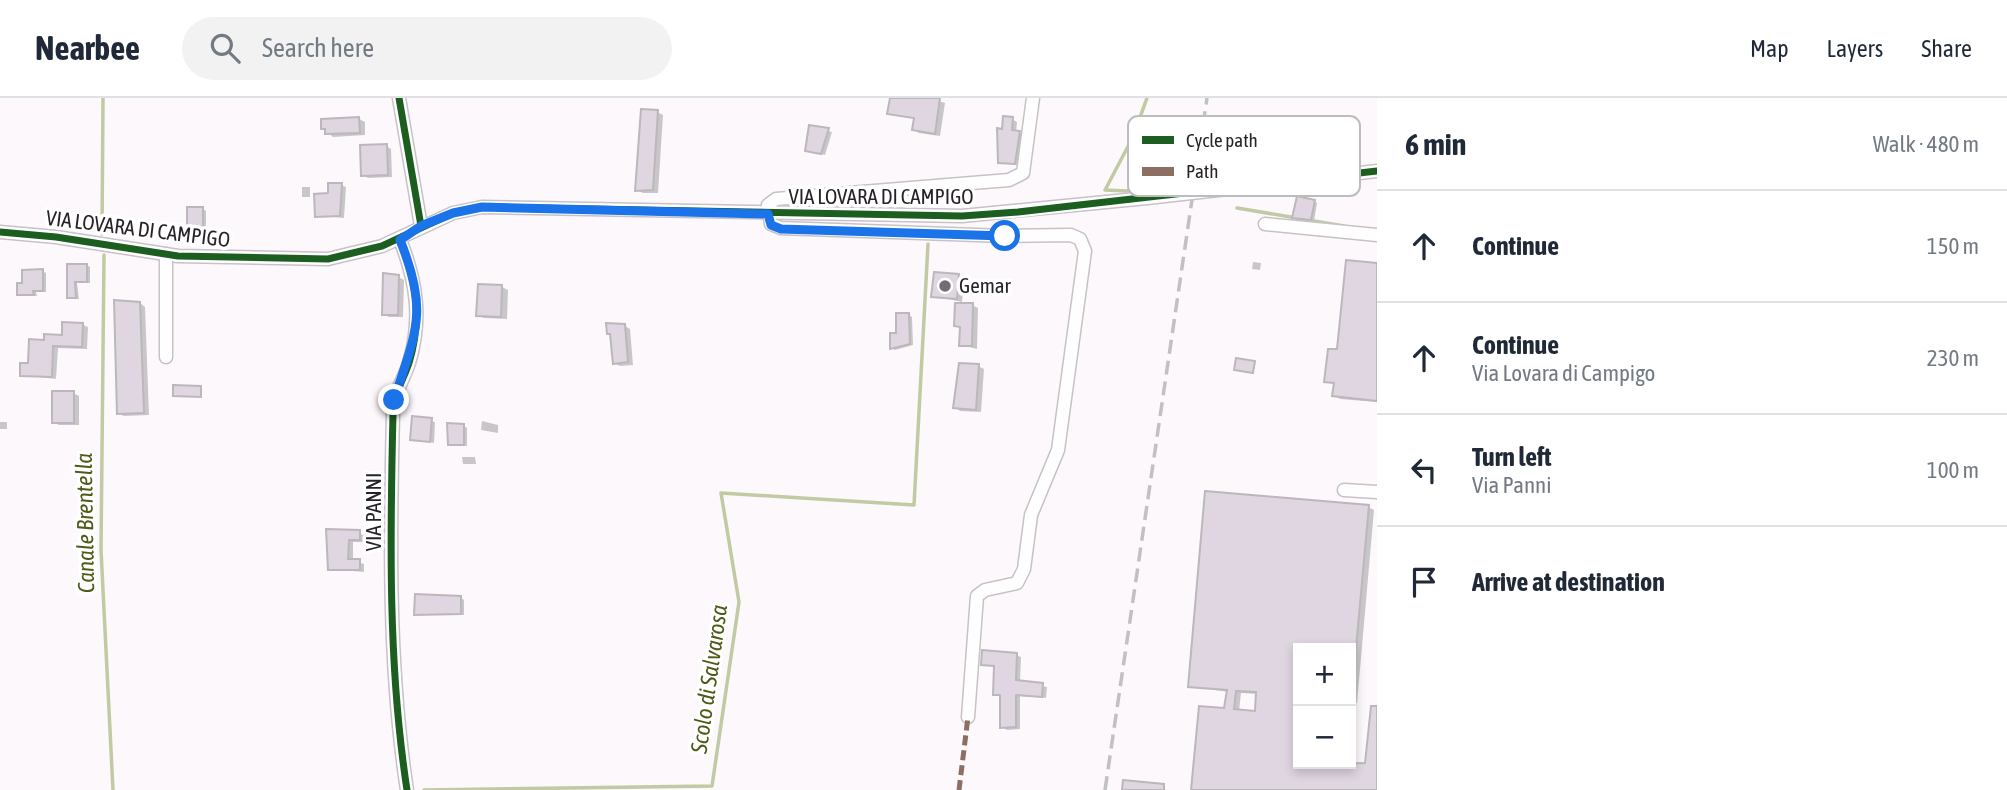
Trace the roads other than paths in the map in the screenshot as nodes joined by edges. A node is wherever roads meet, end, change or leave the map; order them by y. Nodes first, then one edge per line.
1 (399, 98) edge
2 (1033, 98) edge
3 (1165, 196) edge
4 (768, 214) junction
5 (1265, 224) dead end
6 (421, 226) junction
7 (0, 232) edge
8 (1377, 236) edge
9 (400, 240) junction
10 (166, 254) junction
11 (166, 357) dead end
12 (1344, 490) dead end
13 (1377, 492) edge
14 (968, 718) dead end
15 (407, 790) edge

1 - 6 street
2 - 4 street
3 - 4 street, VIA LOVARA DI CAMPIGO, bridge
4 - 6 street, VIA LOVARA DI CAMPIGO
4 - 14 street
5 - 8 street
6 - 9 street, VIA LOVARA DI CAMPIGO
7 - 10 street, VIA LOVARA DI CAMPIGO
9 - 10 street, VIA LOVARA DI CAMPIGO
9 - 15 street, VIA PANNI
10 - 11 street
12 - 13 street

